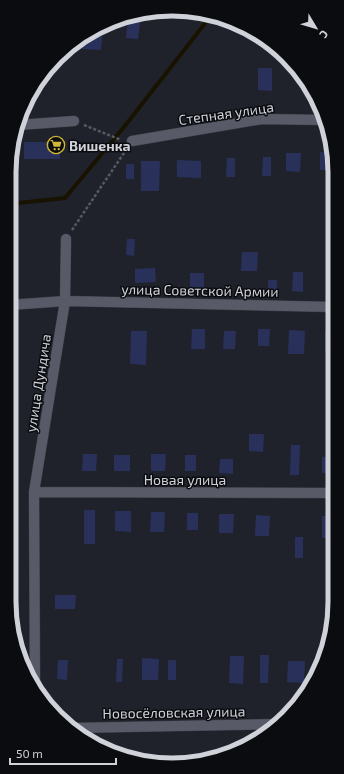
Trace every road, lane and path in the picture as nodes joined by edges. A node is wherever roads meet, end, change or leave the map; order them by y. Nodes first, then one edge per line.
1 (319, 120) edge
2 (74, 121) joint
3 (23, 125) edge
4 (127, 141) junction
5 (66, 239) joint
6 (65, 301) junction
7 (16, 304) edge
8 (328, 307) edge
9 (34, 492) junction
10 (328, 493) edge
11 (35, 676) edge
12 (269, 724) edge
13 (79, 728) edge

1 - 4 street, Степная улица
2 - 3 street
2 - 4 path
4 - 5 path
5 - 6 street, улица Дундича
6 - 7 street
6 - 8 street, улица Советской Армии
6 - 9 street, улица Дундича
9 - 10 street, Новая улица
9 - 11 street, улица Дундича
12 - 13 street, Новосёловская улица

